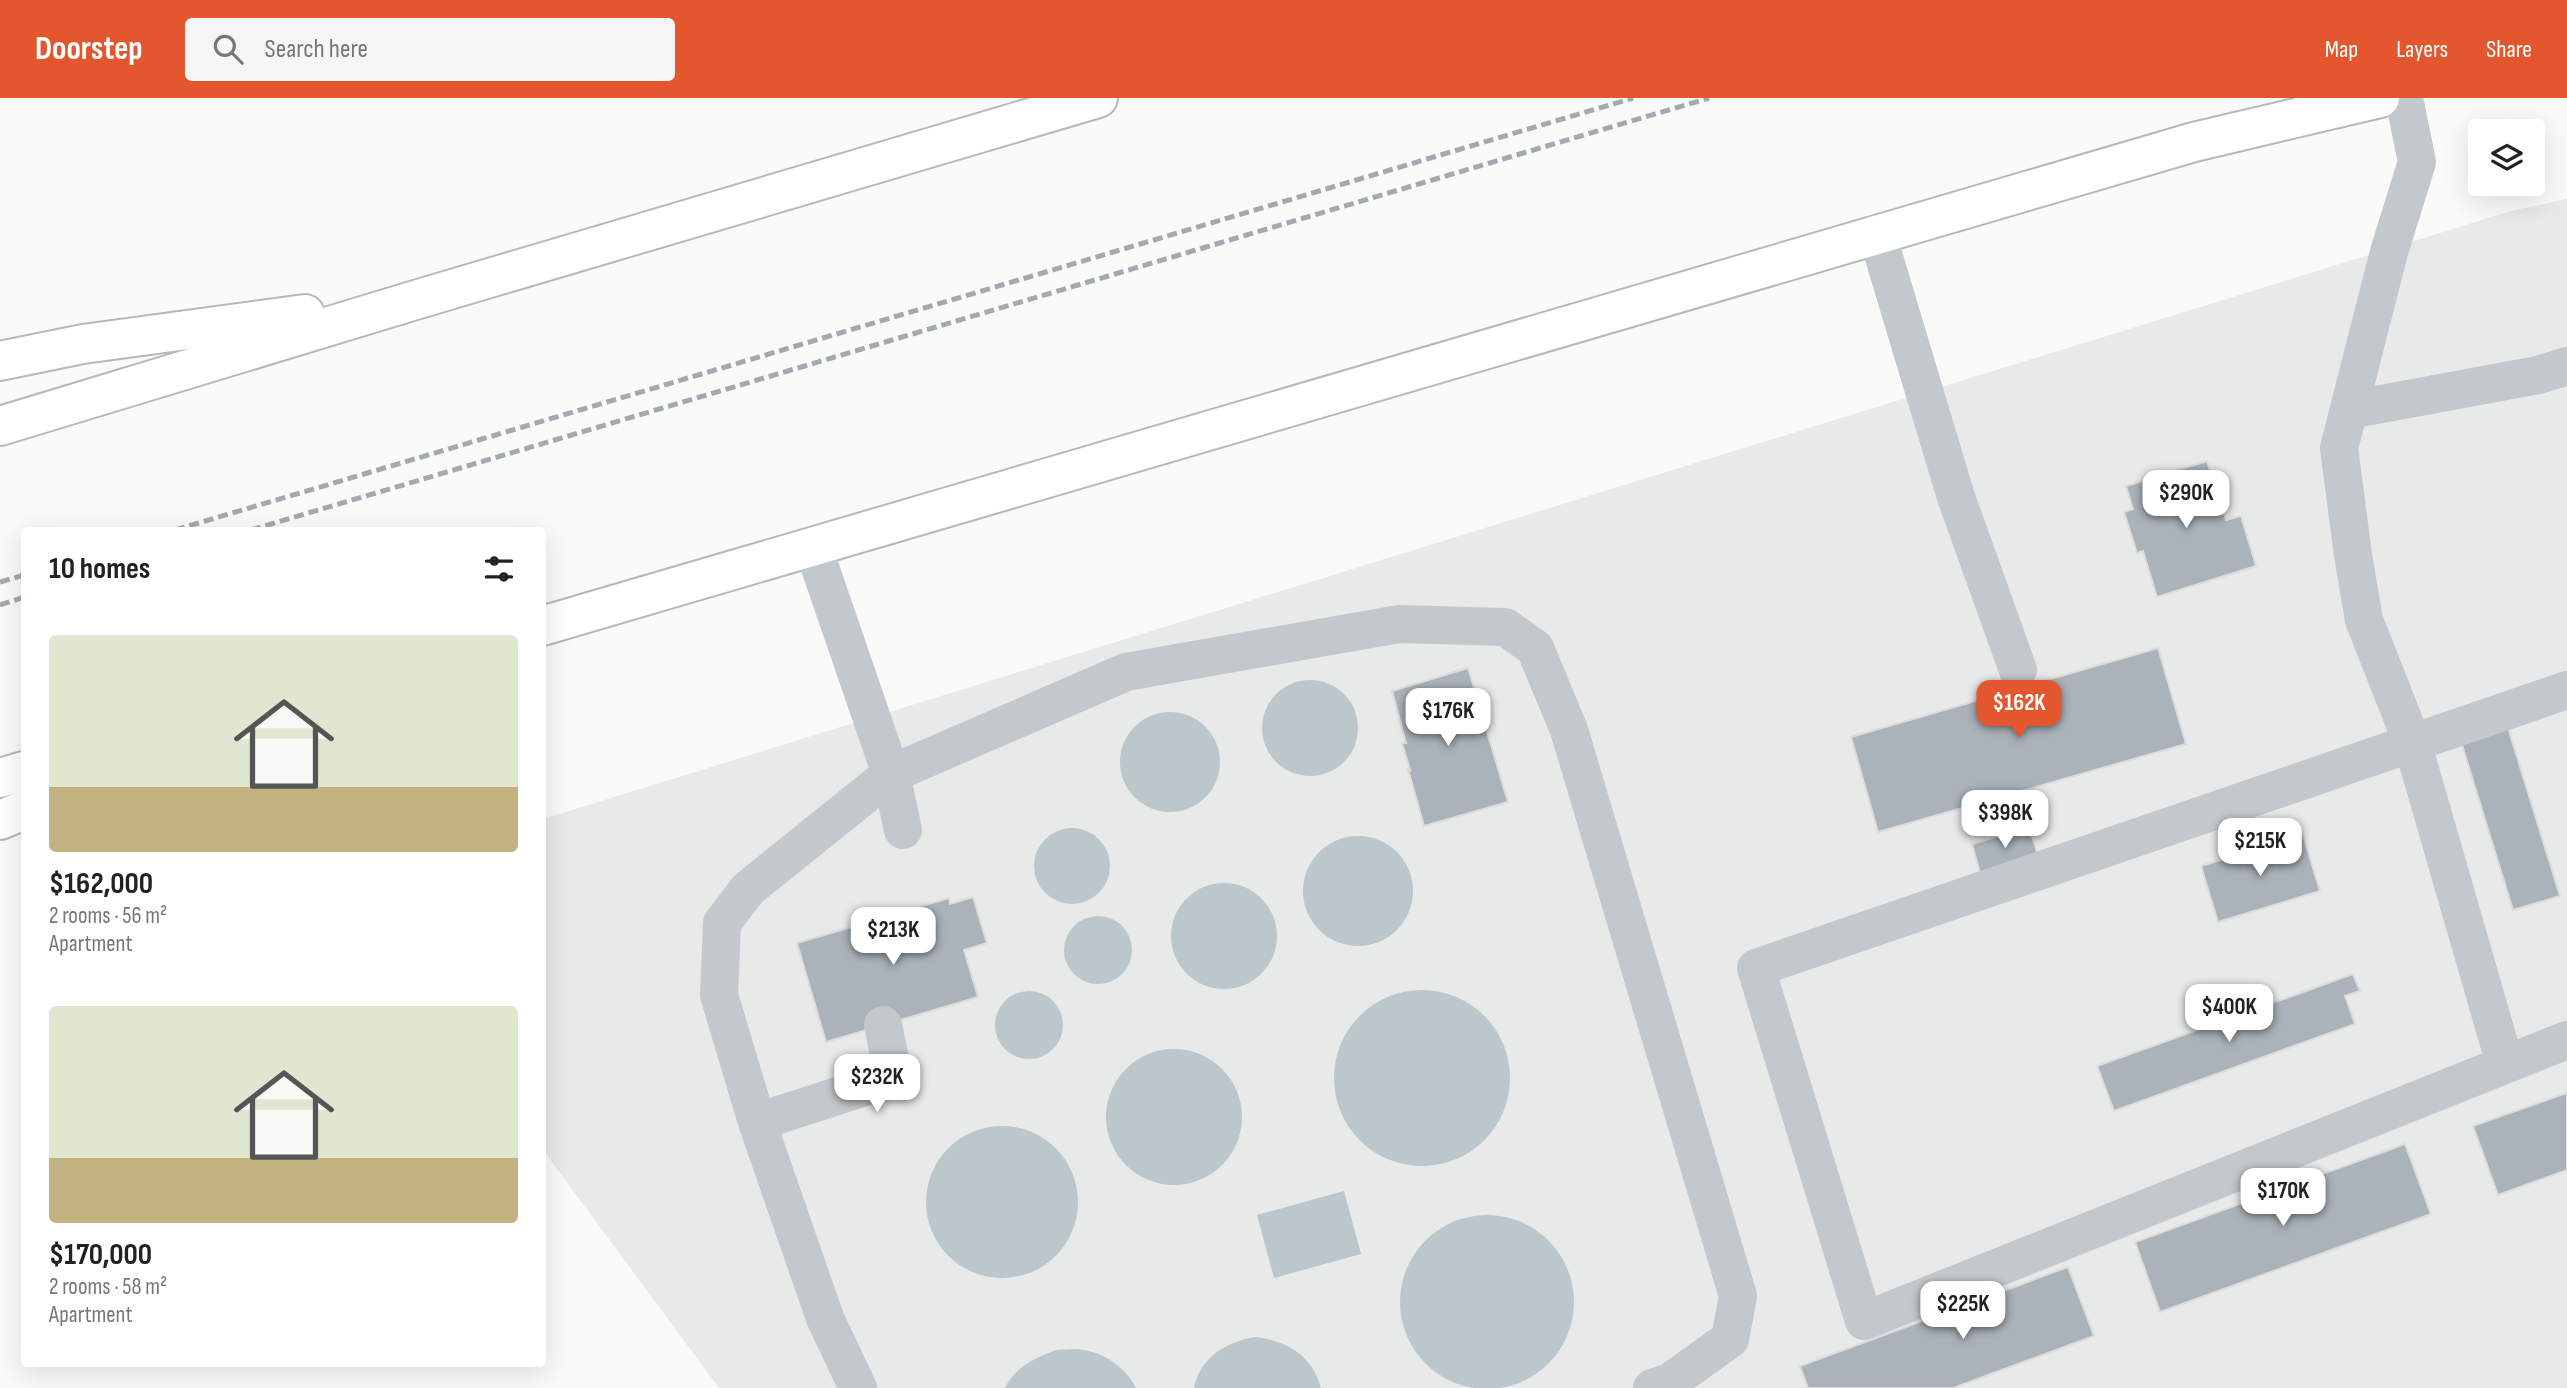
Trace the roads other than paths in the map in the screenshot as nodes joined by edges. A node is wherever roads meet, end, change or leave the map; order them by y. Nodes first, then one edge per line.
1 (1098, 98) edge
2 (2380, 98) edge
3 (2404, 98) edge
4 (1877, 234) junction
5 (422, 298) junction
6 (0, 361) edge
7 (2567, 366) edge
8 (2349, 410) junction
9 (0, 426) edge
10 (813, 547) junction
11 (546, 625) edge
12 (2018, 670) dead end
13 (2567, 690) edge
14 (2412, 742) junction
15 (21, 772) edge
16 (891, 774) junction
17 (0, 778) edge
18 (21, 811) edge
19 (0, 820) edge
20 (902, 830) dead end
21 (883, 1026) dead end
22 (2567, 1040) edge
23 (2505, 1065) junction
24 (757, 1122) junction
25 (858, 1388) edge
26 (1652, 1388) edge

1 - 5 highway
2 - 4 highway
3 - 8 street
4 - 10 highway
4 - 12 street
5 - 6 highway
5 - 9 highway
7 - 8 street
8 - 14 street
10 - 11 highway
10 - 16 street
13 - 14 street
14 - 23 street
14 - 23 street
15 - 17 highway
16 - 20 street
16 - 24 street
16 - 26 street
18 - 19 highway
21 - 24 street
22 - 23 street
24 - 25 street

